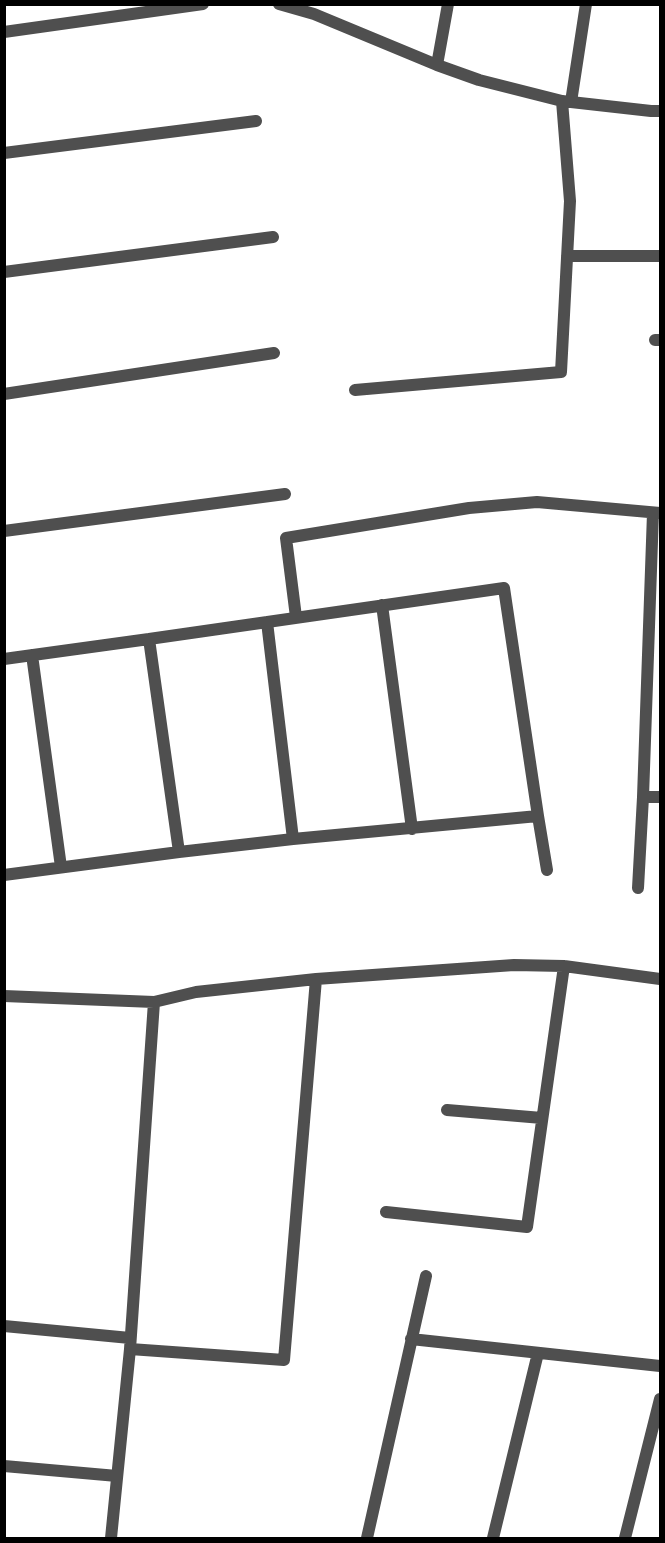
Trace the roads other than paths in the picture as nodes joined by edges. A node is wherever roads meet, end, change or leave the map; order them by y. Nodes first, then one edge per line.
1 (203, 4) edge
2 (279, 4) edge
3 (448, 4) edge
4 (586, 4) edge
5 (314, 9) edge
6 (4, 32) edge
7 (437, 65) junction
8 (567, 102) junction
9 (660, 111) edge
10 (256, 122) dead end
11 (4, 153) edge
12 (273, 237) dead end
13 (567, 256) junction
14 (660, 256) edge
15 (4, 272) edge
16 (274, 353) dead end
17 (355, 390) dead end
18 (4, 394) edge
19 (285, 494) dead end
20 (657, 513) edge
21 (4, 531) edge
22 (381, 605) junction
23 (296, 617) junction
24 (267, 622) junction
25 (149, 639) junction
26 (32, 655) junction
27 (4, 659) edge
28 (643, 797) junction
29 (660, 797) edge
30 (537, 816) junction
31 (412, 829) junction
32 (293, 840) junction
33 (179, 852) junction
34 (61, 867) junction
35 (547, 870) dead end
36 (4, 875) edge
37 (638, 888) dead end
38 (564, 966) junction
39 (316, 979) junction
40 (660, 979) edge
41 (4, 996) edge
42 (154, 1002) junction
43 (447, 1110) dead end
44 (542, 1118) junction
45 (386, 1212) dead end
46 (426, 1276) dead end
47 (4, 1326) edge
48 (411, 1340) junction
49 (130, 1343) junction
50 (538, 1353) junction
51 (660, 1366) edge
52 (660, 1399) edge
53 (4, 1466) edge
54 (117, 1476) junction
55 (111, 1539) edge
56 (367, 1539) edge
57 (493, 1539) edge
58 (625, 1539) edge

1 - 6 street
2 - 5 street
3 - 7 street
4 - 8 street
5 - 7 street
7 - 8 street
8 - 9 street
8 - 13 street
10 - 11 street
12 - 15 street
13 - 14 street
13 - 17 street
16 - 18 street
19 - 21 street
20 - 23 street
20 - 28 street
22 - 23 street
22 - 30 street
22 - 31 street
23 - 24 street
24 - 25 street
24 - 32 street
25 - 26 street
25 - 33 street
26 - 27 street
26 - 34 street
28 - 29 street
28 - 37 street
30 - 31 street
30 - 35 street
31 - 32 street
32 - 33 street
33 - 34 street
34 - 36 street
38 - 39 street
38 - 40 street
38 - 44 street
39 - 42 street
39 - 49 street
41 - 42 street
42 - 49 street
43 - 44 street
44 - 45 street
46 - 48 street
47 - 49 street
48 - 50 street
48 - 56 street
49 - 54 street
50 - 51 street
50 - 57 street
52 - 58 street
53 - 54 street
54 - 55 street

